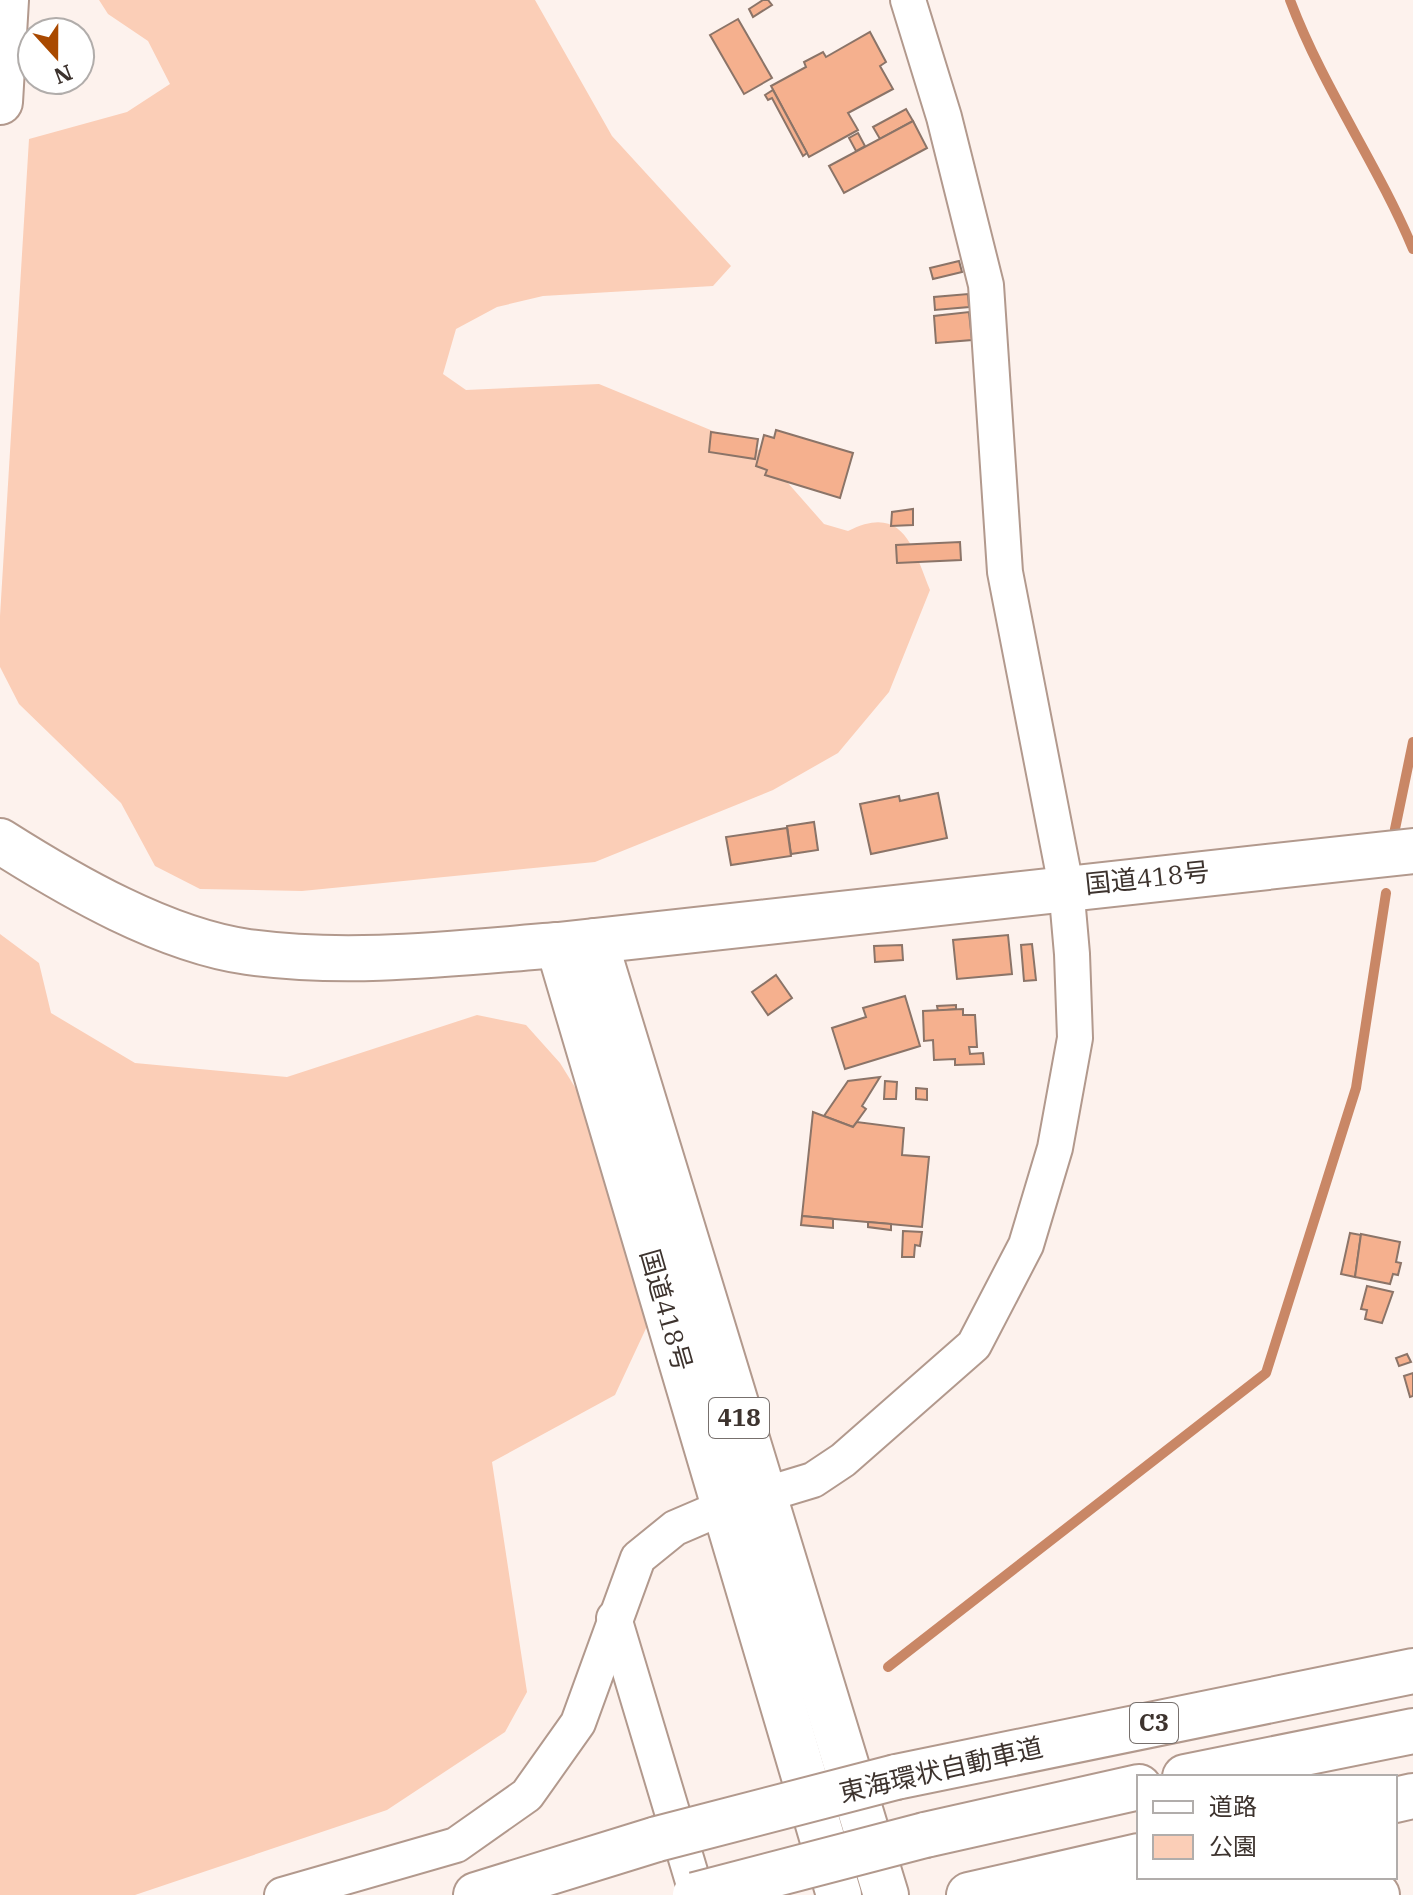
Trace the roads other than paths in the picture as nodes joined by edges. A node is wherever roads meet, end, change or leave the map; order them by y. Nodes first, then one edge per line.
1 (6, 0) edge
2 (908, 0) edge
3 (0, 102) edge
4 (0, 841) edge
5 (1413, 851) edge
6 (1066, 886) junction
7 (577, 943) junction
8 (744, 1502) junction
9 (614, 1618) junction
10 (1413, 1671) edge
11 (1413, 1731) edge
12 (1195, 1775) edge
13 (1137, 1787) edge
14 (1137, 1856) edge
15 (282, 1895) edge
16 (476, 1895) edge
17 (696, 1895) edge
18 (839, 1895) edge
19 (886, 1895) edge
20 (969, 1895) edge
21 (1012, 1895) edge
22 (1377, 1895) edge

1 - 3 main road
2 - 6 street
4 - 7 main road
5 - 6 main road, 国道418号
6 - 7 main road, 国道418号
6 - 8 street
7 - 8 main road, 国道418号 / 418
8 - 9 street
8 - 18 main road, 国道418号 / 418
8 - 19 main road, 国道418号 / 418
9 - 15 street
9 - 17 street
10 - 16 main road, 東海環状自動車道 / C3, bridge
11 - 12 main road, C3
13 - 17 main road, bridge
14 - 20 main road
21 - 22 main road

